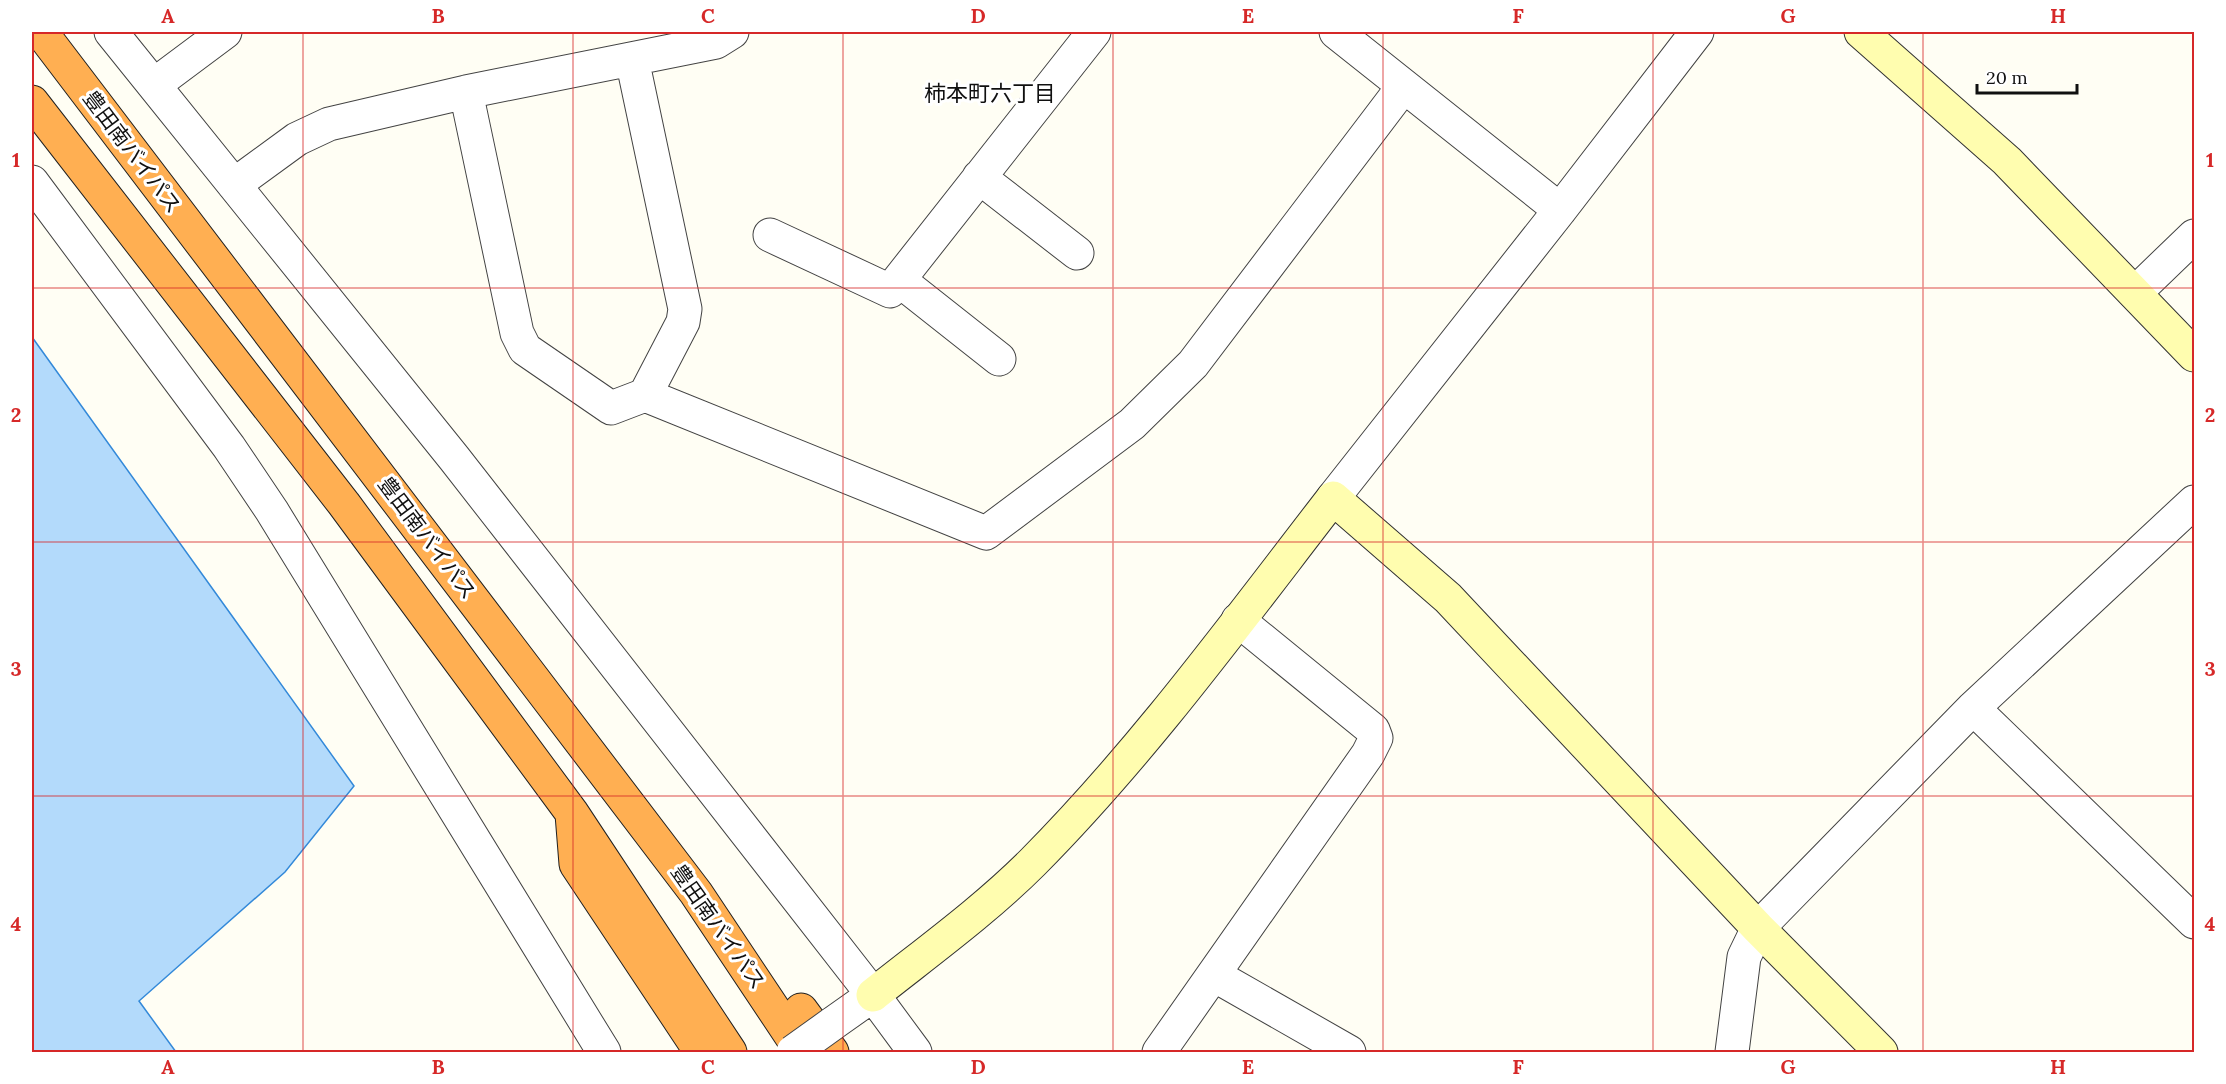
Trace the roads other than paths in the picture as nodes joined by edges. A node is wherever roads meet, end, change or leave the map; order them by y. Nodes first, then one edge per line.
1 (41, 32) edge
2 (111, 32) edge
3 (225, 32) edge
4 (732, 32) edge
5 (1094, 32) edge
6 (1336, 32) edge
7 (1697, 32) edge
8 (1861, 32) edge
9 (632, 60) junction
10 (154, 85) junction
11 (1403, 87) junction
12 (466, 92) junction
13 (32, 102) edge
14 (979, 177) junction
15 (32, 182) edge
16 (234, 185) junction
17 (1560, 210) junction
18 (770, 235) dead end
19 (2194, 236) edge
20 (1077, 253) dead end
21 (899, 280) junction
22 (2134, 293) junction
23 (2194, 355) edge
24 (999, 359) dead end
25 (645, 395) junction
26 (1333, 498) junction
27 (2194, 502) edge
28 (1238, 620) junction
29 (1973, 708) junction
30 (572, 813) junction
31 (696, 892) junction
32 (2194, 922) edge
33 (1758, 928) junction
34 (1214, 975) junction
35 (873, 995) junction
36 (832, 1038) edge
37 (604, 1053) edge
38 (701, 1053) edge
39 (730, 1053) edge
40 (794, 1053) edge
41 (802, 1053) edge
42 (915, 1053) edge
43 (1159, 1053) edge
44 (1349, 1053) edge
45 (1732, 1053) edge
46 (1881, 1053) edge

1 - 31 highway, 豊田南バイパス
2 - 10 street
3 - 10 street
4 - 9 street
5 - 14 street
6 - 11 street
7 - 17 street
8 - 22 street
9 - 12 street
9 - 25 street
10 - 16 street
11 - 17 street
11 - 25 street
12 - 16 street
12 - 25 street
13 - 30 highway
14 - 20 street
14 - 21 street
15 - 37 street
16 - 35 street
17 - 26 street
18 - 21 street
19 - 22 street
21 - 24 street
22 - 23 street
26 - 28 street
26 - 33 street
27 - 29 street
28 - 34 street
28 - 35 street
29 - 32 street
29 - 33 street
30 - 38 highway
30 - 39 highway
31 - 36 highway
31 - 41 highway, 豊田南バイパス
33 - 45 street
33 - 46 street
34 - 43 street
34 - 44 street
35 - 36 street
35 - 42 street
36 - 40 street, bridge

